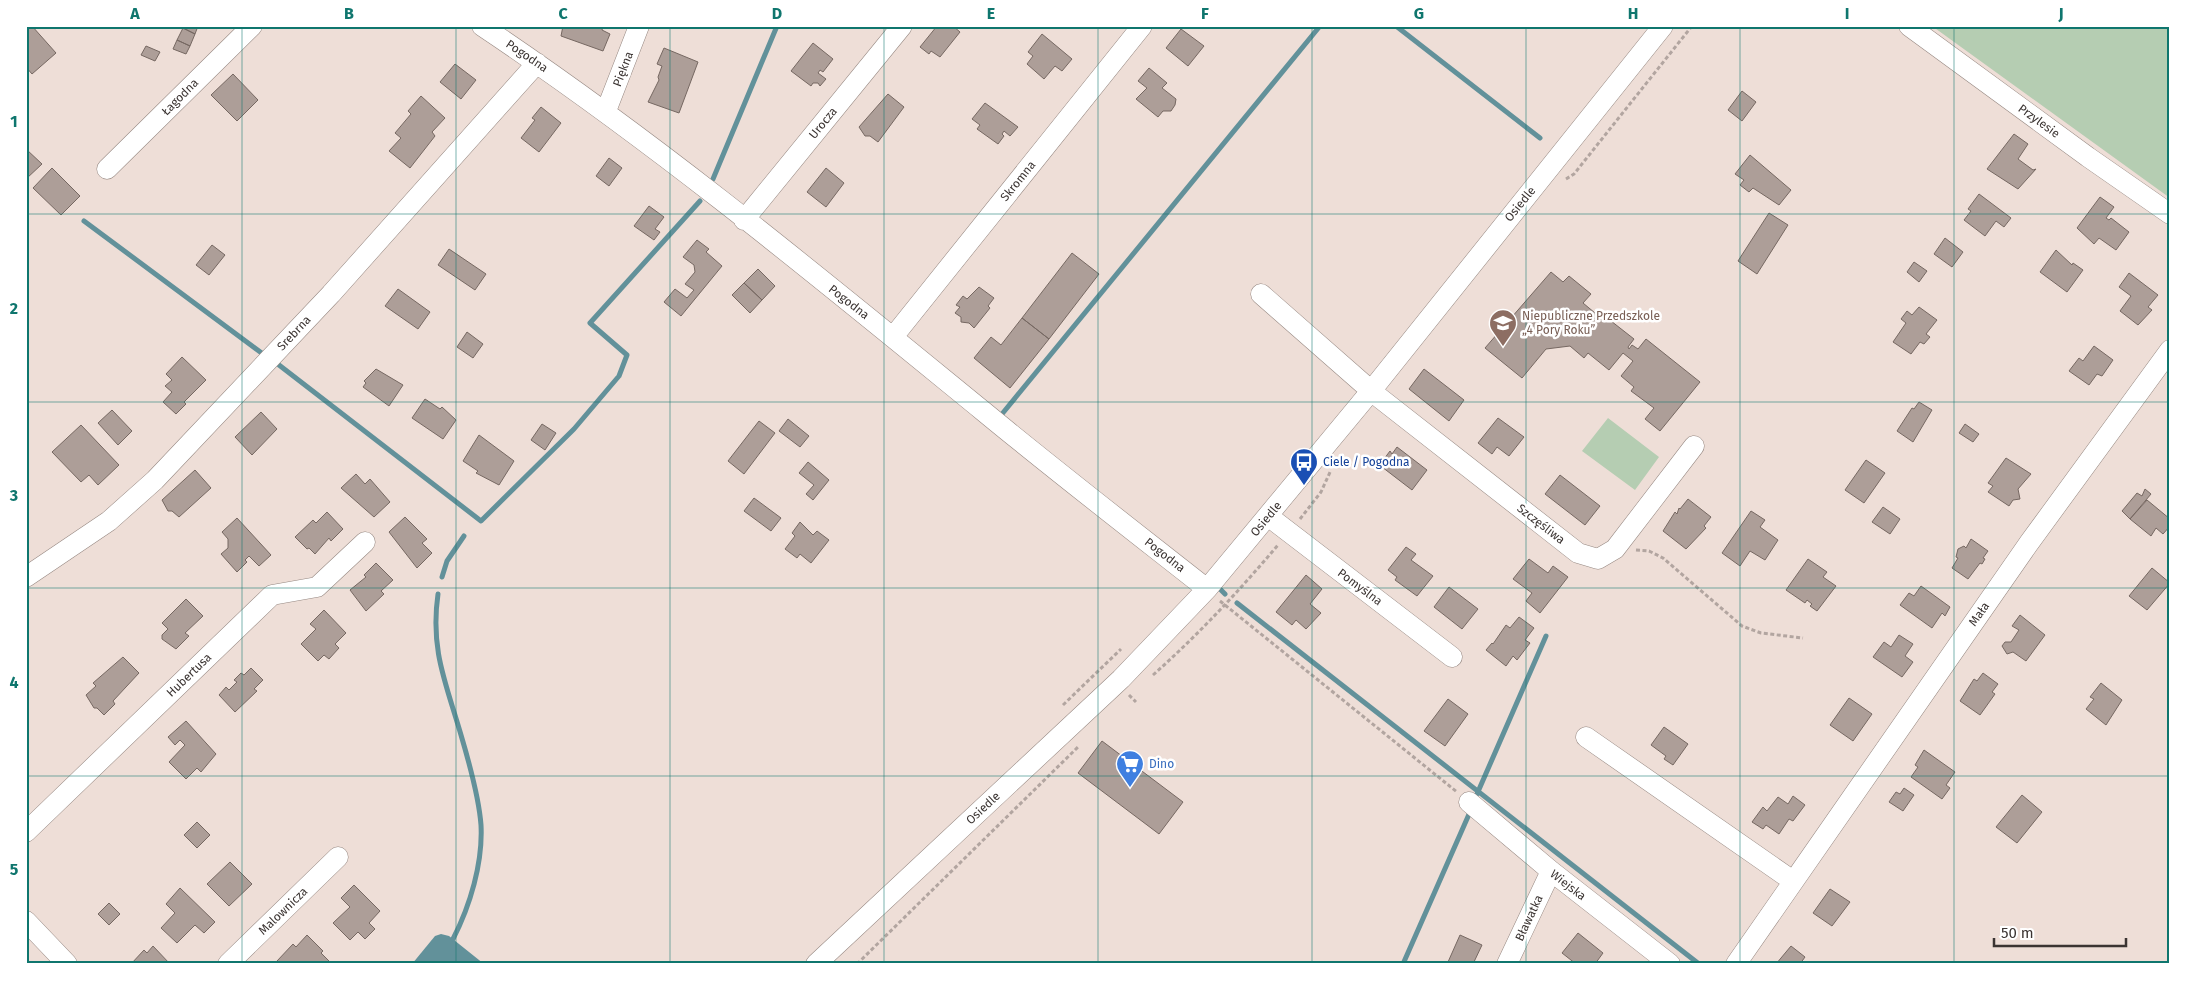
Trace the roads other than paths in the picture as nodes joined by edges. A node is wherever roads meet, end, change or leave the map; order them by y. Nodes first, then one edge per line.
1 (252, 26) edge
2 (482, 26) edge
3 (639, 26) edge
4 (902, 26) edge
5 (1142, 26) edge
6 (1663, 26) edge
7 (1909, 26) edge
8 (537, 63) junction
9 (606, 111) junction
10 (107, 169) dead end
11 (2170, 214) edge
12 (744, 220) junction
13 (1261, 294) dead end
14 (893, 336) junction
15 (2170, 350) edge
16 (1370, 391) junction
17 (1694, 446) dead end
18 (1268, 516) junction
19 (365, 542) dead end
20 (26, 577) edge
21 (1207, 589) junction
22 (1452, 657) dead end
23 (1586, 738) dead end
24 (1470, 802) road end
25 (26, 832) edge
26 (338, 857) dead end
27 (1550, 872) junction
28 (1793, 882) junction
29 (26, 922) edge
30 (67, 964) edge
31 (228, 964) edge
32 (816, 964) edge
33 (1507, 964) edge
34 (1670, 964) edge
35 (1736, 964) edge

1 - 10 street, Łagodna
2 - 8 street, Pogodna
3 - 9 street, Piękna
4 - 12 street, Urocza
5 - 14 street, Skromna
6 - 16 street, Osiedle
7 - 11 street, Przylesie
8 - 9 street, Pogodna
8 - 20 street, Srebrna
9 - 12 street, Pogodna
12 - 14 street, Pogodna
13 - 16 street, Szczęśliwa
14 - 21 street, Pogodna
15 - 28 street, Mała
16 - 17 street, Szczęśliwa
16 - 18 street, Osiedle
18 - 21 street, Osiedle
18 - 22 street, Pomyślna
19 - 25 street, Hubertusa
21 - 32 street, Osiedle
23 - 28 street
24 - 27 street, Wiejska
26 - 31 street, Malownicza
27 - 33 street, Bławatka
27 - 34 street, Wiejska
28 - 35 street, Mała
29 - 30 street

